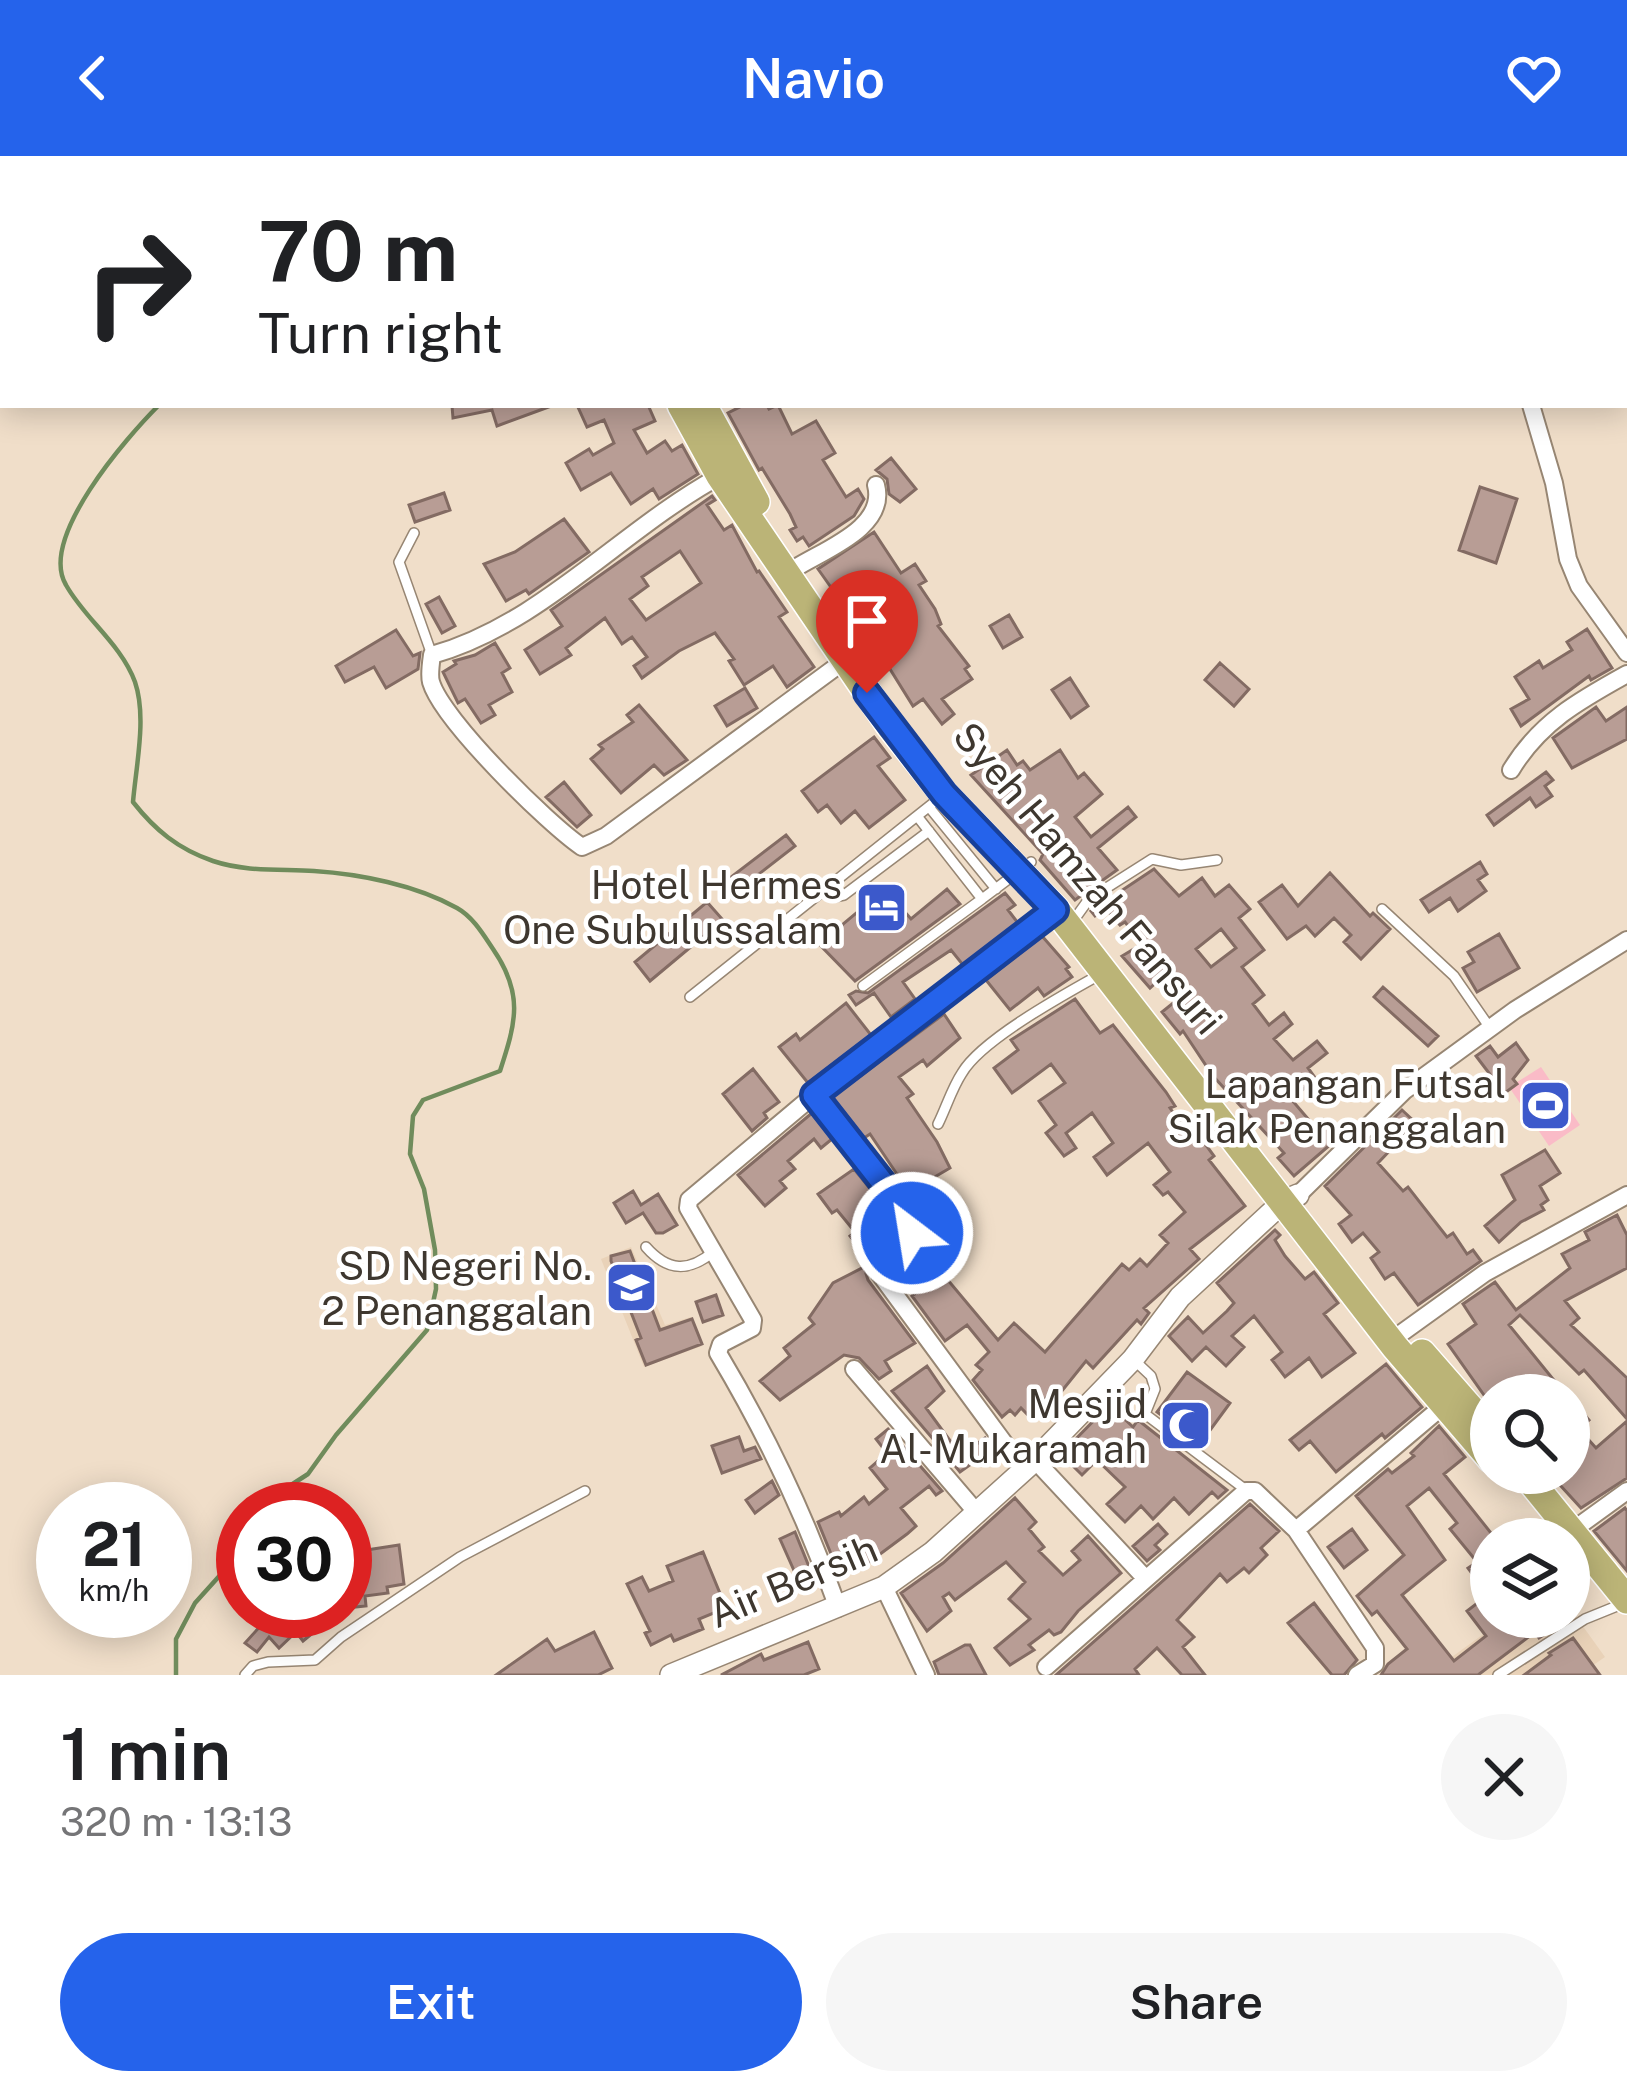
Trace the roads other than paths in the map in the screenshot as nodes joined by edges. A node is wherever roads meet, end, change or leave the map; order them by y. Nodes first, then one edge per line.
1 (683, 408) edge
2 (705, 408) edge
3 (1532, 408) edge
4 (719, 476) junction
5 (876, 485) dead end
6 (414, 533) dead end
7 (796, 567) junction
8 (1627, 652) edge
9 (432, 655) junction
10 (844, 661) junction
11 (1627, 674) edge
12 (1511, 770) dead end
13 (936, 801) junction
14 (917, 816) junction
15 (928, 831) junction
16 (1217, 860) dead end
17 (1015, 874) junction
18 (825, 890) junction
19 (982, 899) junction
20 (1382, 909) dead end
21 (1066, 914) junction
22 (1627, 940) edge
23 (1104, 972) junction
24 (862, 986) dead end
25 (690, 997) dead end
26 (1490, 1028) junction
27 (814, 1095) junction
28 (938, 1124) dead end
29 (1627, 1196) edge
30 (1291, 1198) junction
31 (646, 1247) dead end
32 (713, 1252) junction
33 (1403, 1332) junction
34 (1133, 1359) junction
35 (854, 1369) dead end
36 (1443, 1406) junction
37 (1470, 1408) edge
38 (1470, 1436) edge
39 (1029, 1465) junction
40 (585, 1491) dead end
41 (1246, 1491) junction
42 (1627, 1491) edge
43 (1525, 1494) edge
44 (978, 1514) junction
45 (1549, 1518) edge
46 (1590, 1521) edge
47 (1296, 1530) junction
48 (1590, 1565) edge
49 (1146, 1579) junction
50 (884, 1587) junction
51 (838, 1607) junction
52 (1624, 1609) edge
53 (1046, 1667) dead end
54 (245, 1675) edge
55 (671, 1675) edge
56 (926, 1675) edge
57 (1357, 1675) edge
58 (1498, 1675) edge

1 - 4 highway
2 - 7 highway, Syeh Hamzah Fansuri
3 - 8 street
4 - 9 street
4 - 10 highway
5 - 7 street
6 - 9 lane
7 - 17 highway, Syeh Hamzah Fansuri
9 - 10 street
10 - 13 highway
11 - 12 street
13 - 14 lane
13 - 17 highway
14 - 15 lane
14 - 18 lane
15 - 18 lane
15 - 19 lane
16 - 21 lane
17 - 19 lane
17 - 21 highway
18 - 25 lane
19 - 24 lane
20 - 26 lane
21 - 23 highway
21 - 27 street
21 - 30 highway, Syeh Hamzah Fansuri
22 - 26 street
23 - 28 lane
23 - 30 highway
26 - 30 street
27 - 32 street
27 - 39 street
29 - 33 street
30 - 33 highway, Syeh Hamzah Fansuri
30 - 34 street, Air Bersih
30 - 36 highway
31 - 32 lane
32 - 51 street
33 - 37 highway, Syeh Hamzah Fansuri
34 - 39 street, Air Bersih
34 - 41 lane
35 - 44 street
36 - 38 highway
36 - 47 street
39 - 44 street, Air Bersih
39 - 49 street
40 - 54 lane
41 - 47 street
41 - 49 street
42 - 46 street
43 - 45 highway
44 - 50 street, Air Bersih
47 - 57 street
48 - 52 highway
49 - 53 street
50 - 51 street, Air Bersih
50 - 56 street
51 - 55 street, Air Bersih
52 - 58 lane

